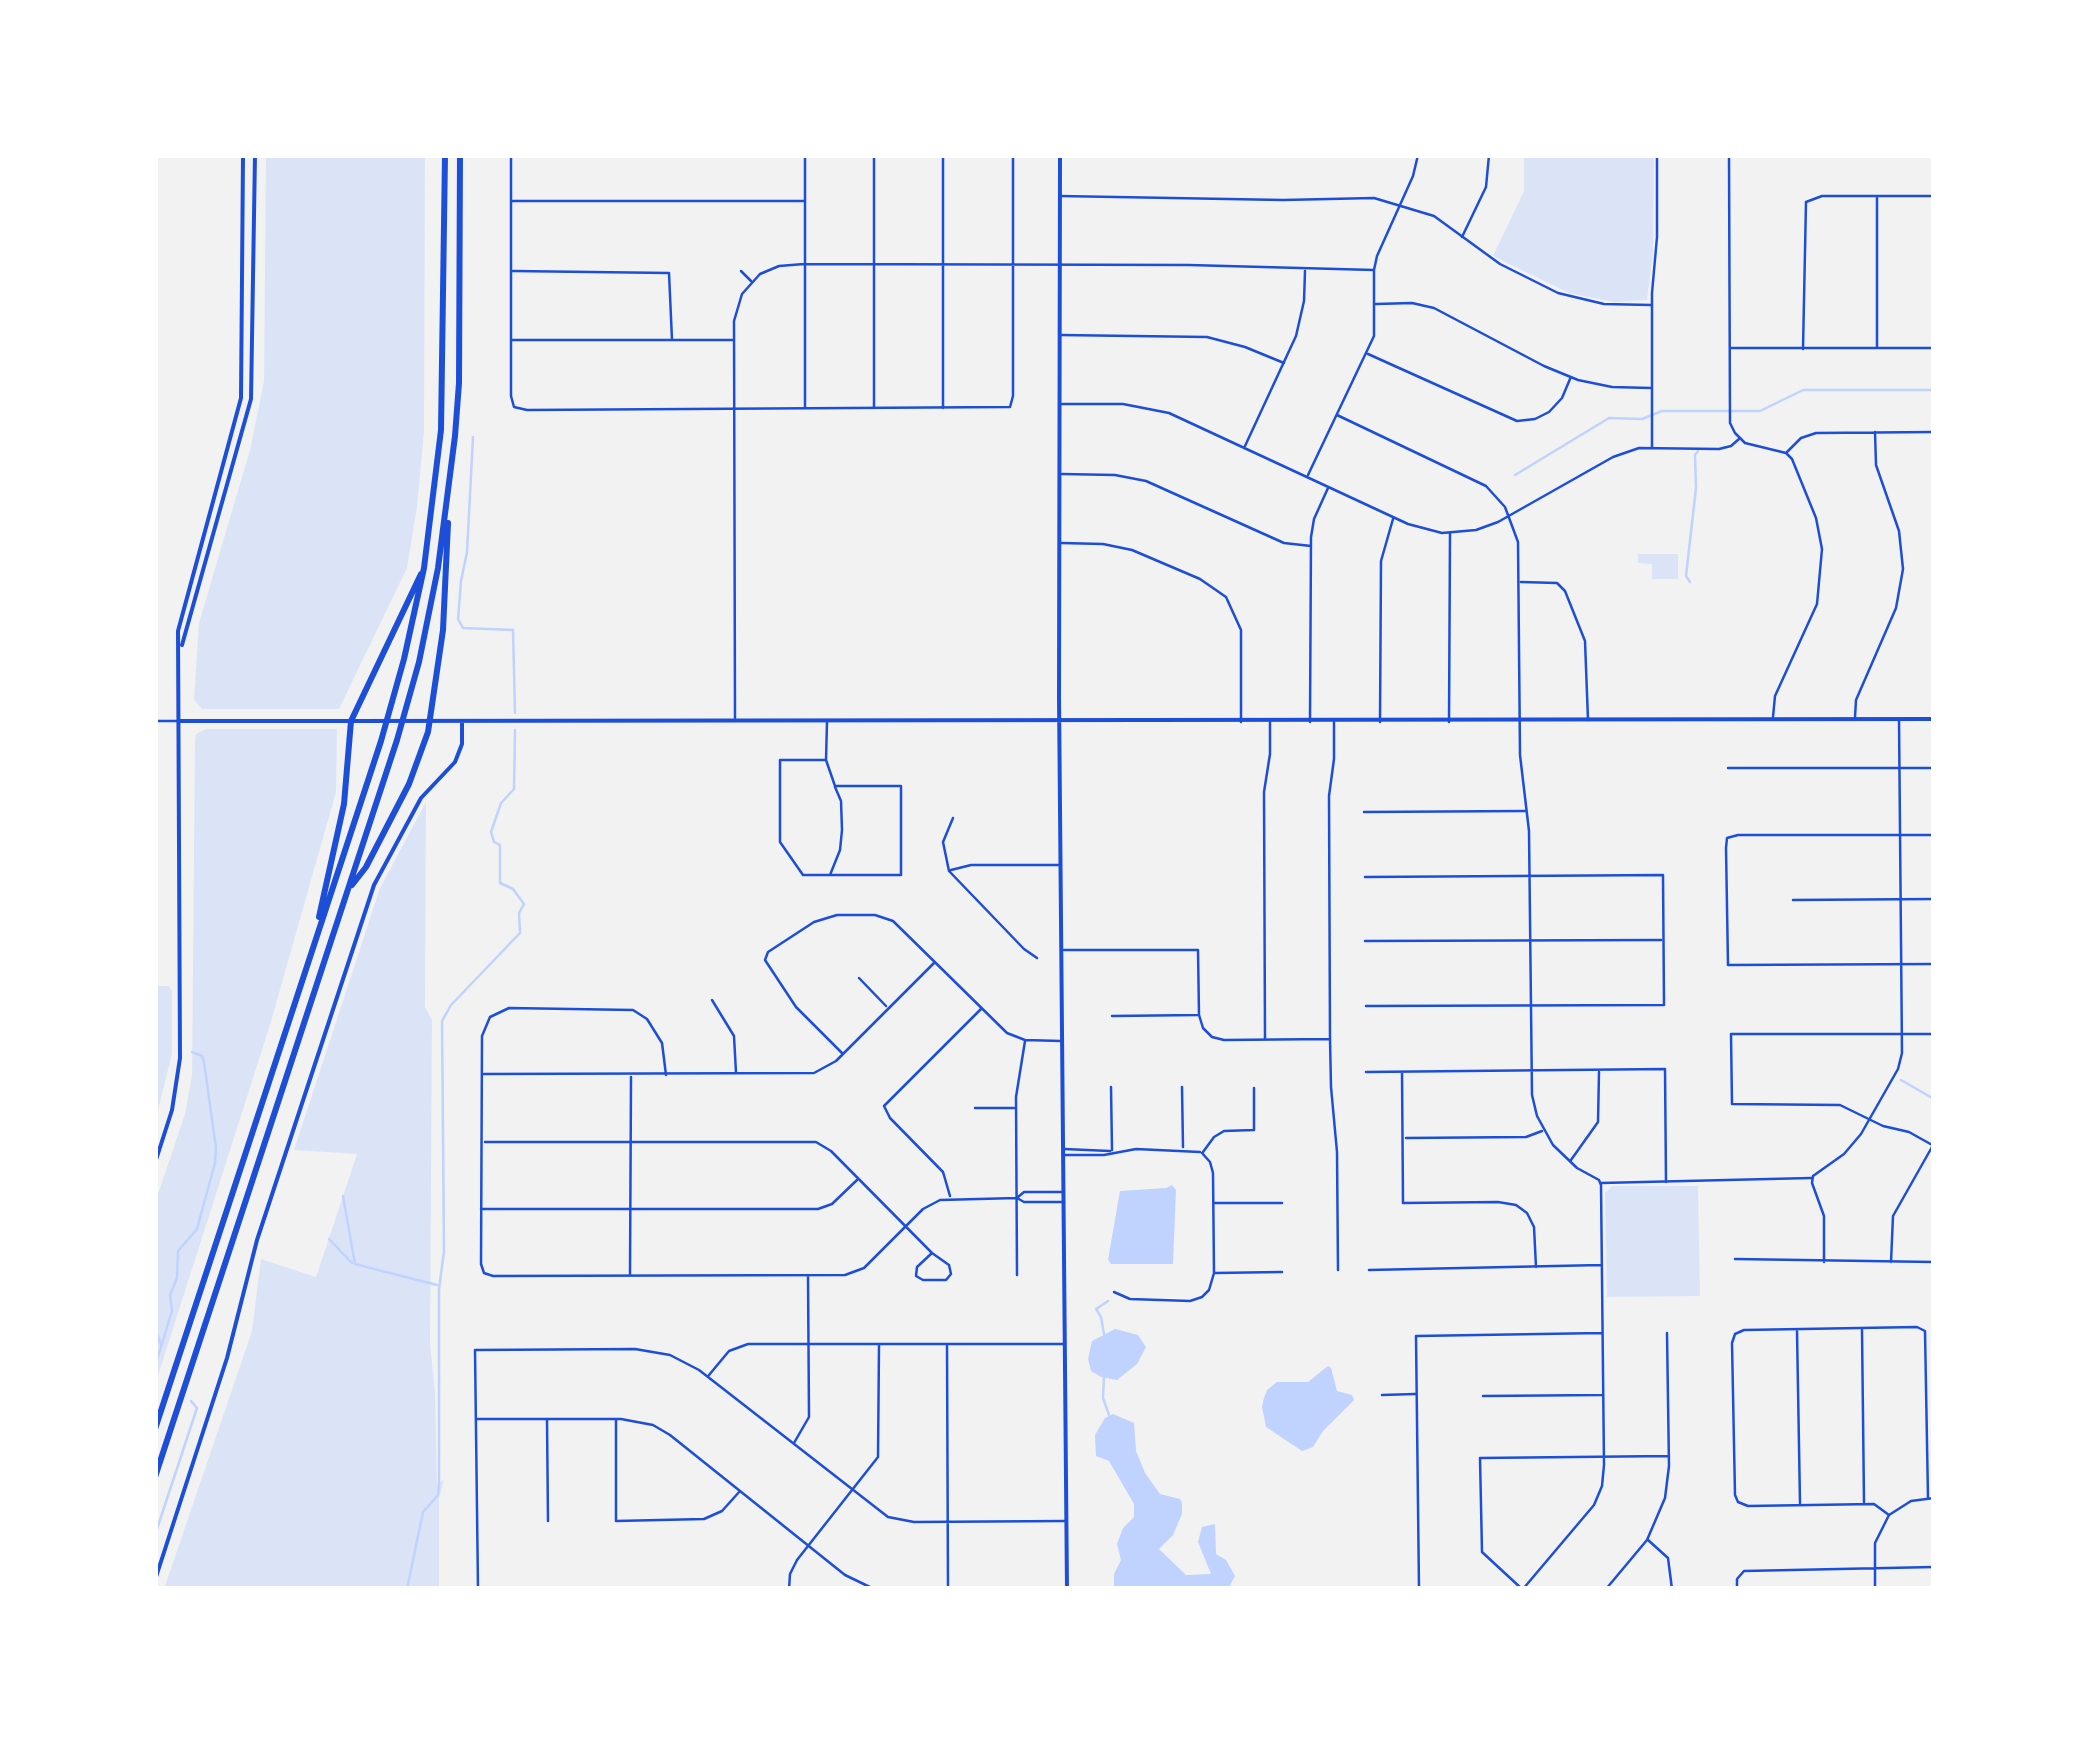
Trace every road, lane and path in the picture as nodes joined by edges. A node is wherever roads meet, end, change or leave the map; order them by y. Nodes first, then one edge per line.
1 (244, 155) edge
2 (255, 155) edge
3 (444, 155) edge
4 (460, 155) edge
5 (511, 155) edge
6 (805, 155) edge
7 (874, 155) edge
8 (943, 155) edge
9 (1013, 155) edge
10 (1060, 155) edge
11 (1418, 155) edge
12 (1489, 155) edge
13 (1657, 155) edge
14 (1729, 155) edge
15 (1060, 196) junction
16 (1877, 196) junction
17 (1934, 196) edge
18 (511, 201) junction
19 (804, 201) junction
20 (1399, 205) junction
21 (1462, 237) junction
22 (804, 264) junction
23 (874, 264) junction
24 (943, 264) junction
25 (1013, 264) junction
26 (1060, 264) junction
27 (1304, 270) junction
28 (1374, 270) junction
29 (511, 271) junction
30 (741, 272) dead end
31 (752, 282) junction
32 (1375, 304) junction
33 (1652, 305) junction
34 (1059, 335) junction
35 (511, 340) junction
36 (672, 340) junction
37 (734, 340) junction
38 (1729, 348) junction
39 (1803, 348) junction
40 (1877, 348) junction
41 (1934, 348) edge
42 (1366, 353) junction
43 (1284, 364) junction
44 (1570, 378) junction
45 (1651, 388) junction
46 (1060, 404) junction
47 (734, 409) junction
48 (805, 409) junction
49 (874, 409) junction
50 (943, 409) junction
51 (1337, 415) junction
52 (1875, 432) junction
53 (1934, 432) edge
54 (1739, 439) junction
55 (1244, 447) junction
56 (1652, 448) junction
57 (1786, 452) junction
58 (1060, 474) junction
59 (1308, 476) junction
60 (1329, 486) junction
61 (448, 502) junction
62 (1509, 516) junction
63 (1393, 517) junction
64 (1450, 533) junction
65 (1060, 543) junction
66 (1311, 546) junction
67 (424, 568) junction
68 (1519, 582) junction
69 (181, 650) junction
70 (1519, 720) junction
71 (1588, 720) junction
72 (1773, 720) junction
73 (1855, 720) junction
74 (1899, 720) junction
75 (1934, 720) edge
76 (155, 721) edge
77 (179, 721) junction
78 (351, 721) junction
79 (431, 722) junction
80 (462, 722) junction
81 (735, 722) junction
82 (827, 722) junction
83 (1241, 722) junction
84 (1270, 722) junction
85 (1310, 722) junction
86 (1334, 722) junction
87 (1380, 722) junction
88 (1449, 722) junction
89 (1060, 723) junction
90 (826, 760) junction
91 (1728, 768) dead end
92 (1899, 768) junction
93 (1934, 768) edge
94 (835, 786) junction
95 (1527, 811) junction
96 (1364, 812) dead end
97 (953, 818) dead end
98 (1934, 834) edge
99 (1900, 835) junction
100 (1061, 865) junction
101 (950, 871) junction
102 (830, 875) junction
103 (1364, 876) dead end
104 (1529, 876) junction
105 (347, 892) junction
106 (1901, 899) junction
107 (1934, 899) edge
108 (1793, 900) dead end
109 (1663, 940) junction
110 (1365, 941) dead end
111 (1530, 941) junction
112 (313, 949) junction
113 (1062, 950) junction
114 (1037, 958) dead end
115 (935, 962) junction
116 (1902, 964) junction
117 (1934, 964) edge
118 (859, 978) dead end
119 (712, 1000) dead end
120 (1366, 1006) dead end
121 (1530, 1006) junction
122 (888, 1008) junction
123 (982, 1008) junction
124 (1199, 1015) junction
125 (1112, 1016) dead end
126 (1902, 1034) junction
127 (1934, 1034) edge
128 (1265, 1039) junction
129 (1330, 1039) junction
130 (1025, 1040) junction
131 (1062, 1041) junction
132 (842, 1054) junction
133 (1599, 1070) junction
134 (1531, 1071) junction
135 (1366, 1072) dead end
136 (1402, 1072) junction
137 (482, 1074) junction
138 (631, 1075) junction
139 (666, 1075) junction
140 (736, 1075) junction
141 (1182, 1087) dead end
142 (1111, 1088) dead end
143 (1254, 1088) dead end
144 (976, 1108) dead end
145 (1016, 1108) junction
146 (1870, 1118) junction
147 (1543, 1130) junction
148 (1403, 1138) junction
149 (482, 1142) junction
150 (631, 1142) junction
151 (1934, 1146) edge
152 (1183, 1149) junction
153 (1063, 1152) junction
154 (1112, 1152) junction
155 (1202, 1153) junction
156 (155, 1162) edge
157 (1570, 1162) junction
158 (1812, 1178) junction
159 (858, 1179) junction
160 (1666, 1182) junction
161 (1601, 1184) junction
162 (1064, 1192) junction
163 (950, 1198) junction
164 (1017, 1198) junction
165 (1064, 1202) junction
166 (1213, 1203) junction
167 (1282, 1203) dead end
168 (481, 1209) junction
169 (630, 1209) junction
170 (906, 1226) junction
171 (932, 1253) junction
172 (1736, 1258) dead end
173 (1824, 1262) junction
174 (1891, 1262) junction
175 (1934, 1262) edge
176 (1602, 1266) junction
177 (1536, 1267) junction
178 (1338, 1270) dead end
179 (1368, 1270) dead end
180 (1214, 1272) junction
181 (1282, 1272) dead end
182 (1016, 1275) dead end
183 (630, 1276) junction
184 (808, 1276) junction
185 (1114, 1292) dead end
186 (1862, 1329) junction
187 (1797, 1330) junction
188 (1603, 1333) junction
189 (1667, 1333) dead end
190 (808, 1344) junction
191 (879, 1344) junction
192 (946, 1344) junction
193 (1065, 1344) junction
194 (708, 1376) junction
195 (1382, 1394) dead end
196 (1416, 1394) junction
197 (1603, 1395) junction
198 (1483, 1396) dead end
199 (616, 1418) junction
200 (477, 1419) junction
201 (547, 1419) junction
202 (155, 1429) edge
203 (793, 1444) junction
204 (1669, 1456) junction
205 (1604, 1457) junction
206 (155, 1476) edge
207 (740, 1491) junction
208 (852, 1492) junction
209 (1931, 1498) edge
210 (1800, 1504) junction
211 (1864, 1504) junction
212 (1888, 1515) junction
213 (548, 1521) dead end
214 (1066, 1521) junction
215 (948, 1522) junction
216 (1646, 1540) junction
217 (809, 1546) junction
218 (1934, 1567) edge
219 (1875, 1568) junction
220 (155, 1580) edge
221 (478, 1589) edge
222 (788, 1589) edge
223 (874, 1589) edge
224 (948, 1589) edge
225 (1067, 1589) edge
226 (1419, 1589) edge
227 (1523, 1589) edge
228 (1606, 1589) edge
229 (1672, 1589) edge
230 (1737, 1589) edge
231 (1876, 1589) edge

1 - 69 main road
2 - 69 main road
3 - 67 highway
4 - 61 highway
5 - 18 street
6 - 19 street
7 - 23 street
8 - 24 street
9 - 25 street
10 - 15 main road
11 - 20 street
12 - 21 street
13 - 33 street
14 - 38 street
15 - 20 street
15 - 26 main road
16 - 17 street
16 - 39 street
16 - 40 street
18 - 19 street
18 - 29 street
19 - 22 street
20 - 21 street
20 - 28 street
21 - 33 street
22 - 23 street
22 - 31 street
22 - 48 street
23 - 24 street
23 - 49 street
24 - 25 street
24 - 50 street
25 - 26 street
25 - 50 street
26 - 27 street
26 - 34 main road
27 - 28 street
27 - 43 street
28 - 32 street
29 - 35 street
29 - 36 street
30 - 31 street
31 - 37 street
32 - 42 street
32 - 44 street
33 - 45 street
34 - 43 street
34 - 46 main road
35 - 36 street
35 - 47 street
36 - 37 street
37 - 47 street
38 - 39 street
38 - 54 street
39 - 40 street
40 - 41 street
42 - 44 street
42 - 51 street
43 - 55 street
44 - 45 street
45 - 56 street
46 - 55 street
46 - 58 main road
47 - 48 street
47 - 81 street
48 - 49 street
49 - 50 street
51 - 59 street
51 - 62 street
52 - 53 street
52 - 57 street
52 - 73 street
54 - 56 street
54 - 57 street
55 - 59 street
56 - 62 street
57 - 72 street
58 - 65 main road
58 - 66 street
59 - 60 street
60 - 63 street
60 - 66 street
61 - 79 highway
61 - 105 highway
62 - 64 street
62 - 68 street
63 - 64 street
63 - 87 street
64 - 88 street
65 - 83 street
65 - 89 main road
66 - 85 street
67 - 78 highway
67 - 112 highway
68 - 70 street
68 - 71 street
69 - 77 main road
70 - 71 main road
70 - 88 main road
70 - 95 street
71 - 72 main road
72 - 73 main road
73 - 74 main road
74 - 75 main road
74 - 92 street
76 - 77 street
77 - 78 main road
77 - 156 main road
78 - 79 main road
78 - 112 highway
79 - 80 main road
79 - 105 highway
80 - 81 main road
80 - 220 main road
81 - 82 main road
82 - 89 main road
82 - 90 street
83 - 84 main road
83 - 89 main road
84 - 85 main road
84 - 128 street
85 - 86 main road
86 - 87 main road
86 - 129 street
87 - 88 main road
89 - 100 main road
90 - 94 street
90 - 102 street
91 - 92 street
92 - 93 street
92 - 99 street
94 - 102 street
94 - 102 street
95 - 96 street
95 - 104 street
97 - 101 street
98 - 99 street
99 - 106 street
99 - 116 street
100 - 101 street
100 - 113 main road
101 - 114 street
103 - 104 street
104 - 109 street
104 - 111 street
105 - 206 highway
106 - 107 street
106 - 108 street
106 - 116 street
109 - 111 street
109 - 121 street
110 - 111 street
111 - 121 street
112 - 202 highway
113 - 124 street
113 - 131 main road
115 - 122 street
115 - 123 street
115 - 132 street
116 - 117 street
116 - 126 street
118 - 122 street
119 - 140 street
120 - 121 street
121 - 134 street
122 - 132 street
123 - 130 street
123 - 163 street
124 - 125 street
124 - 128 street
126 - 127 street
126 - 146 street
126 - 146 street
128 - 129 street
129 - 178 street
130 - 131 street
130 - 145 street
131 - 153 main road
132 - 140 street
133 - 134 street
133 - 157 street
133 - 160 street
134 - 136 street
134 - 147 street
135 - 136 street
136 - 148 street
137 - 138 street
137 - 139 street
137 - 149 street
138 - 139 street
138 - 150 street
139 - 140 street
141 - 152 street
142 - 154 street
143 - 155 street
144 - 145 street
145 - 164 street
146 - 151 street
146 - 158 street
147 - 148 street
147 - 157 street
148 - 177 street
149 - 150 street
149 - 168 street
150 - 159 street
150 - 169 street
151 - 174 street
152 - 154 street
152 - 155 street
153 - 154 street
153 - 162 main road
155 - 166 street
157 - 161 street
158 - 160 street
158 - 173 street
159 - 169 street
159 - 170 street
160 - 161 street
161 - 176 street
162 - 164 street
162 - 165 main road
163 - 164 street
163 - 170 street
164 - 165 street
164 - 182 street
165 - 193 main road
166 - 167 street
166 - 180 street
168 - 169 street
168 - 183 street
169 - 183 street
170 - 171 street
170 - 184 street
171 - 171 street
172 - 173 street
173 - 174 street
174 - 175 street
176 - 177 street
176 - 188 street
177 - 179 street
180 - 181 street
180 - 185 street
183 - 184 street
184 - 190 street
186 - 187 street
186 - 209 street
186 - 211 street
187 - 210 street
187 - 210 street
188 - 196 street
188 - 197 street
189 - 204 street
190 - 191 street
190 - 194 street
190 - 203 street
191 - 192 street
191 - 208 street
192 - 193 street
192 - 215 street
193 - 214 main road
194 - 200 street
194 - 203 street
195 - 196 street
196 - 226 street
197 - 198 street
197 - 205 street
199 - 201 street
199 - 207 street
199 - 207 street
200 - 201 street
200 - 221 street
201 - 213 street
203 - 208 street
204 - 205 street
204 - 216 street
205 - 227 street
205 - 227 street
207 - 217 street
208 - 215 street
208 - 217 street
209 - 212 street
210 - 211 street
211 - 212 street
212 - 219 street
214 - 215 street
214 - 225 main road
215 - 224 street
216 - 228 street
216 - 229 street
217 - 222 street
217 - 223 street
218 - 219 street
219 - 230 street
219 - 231 street

